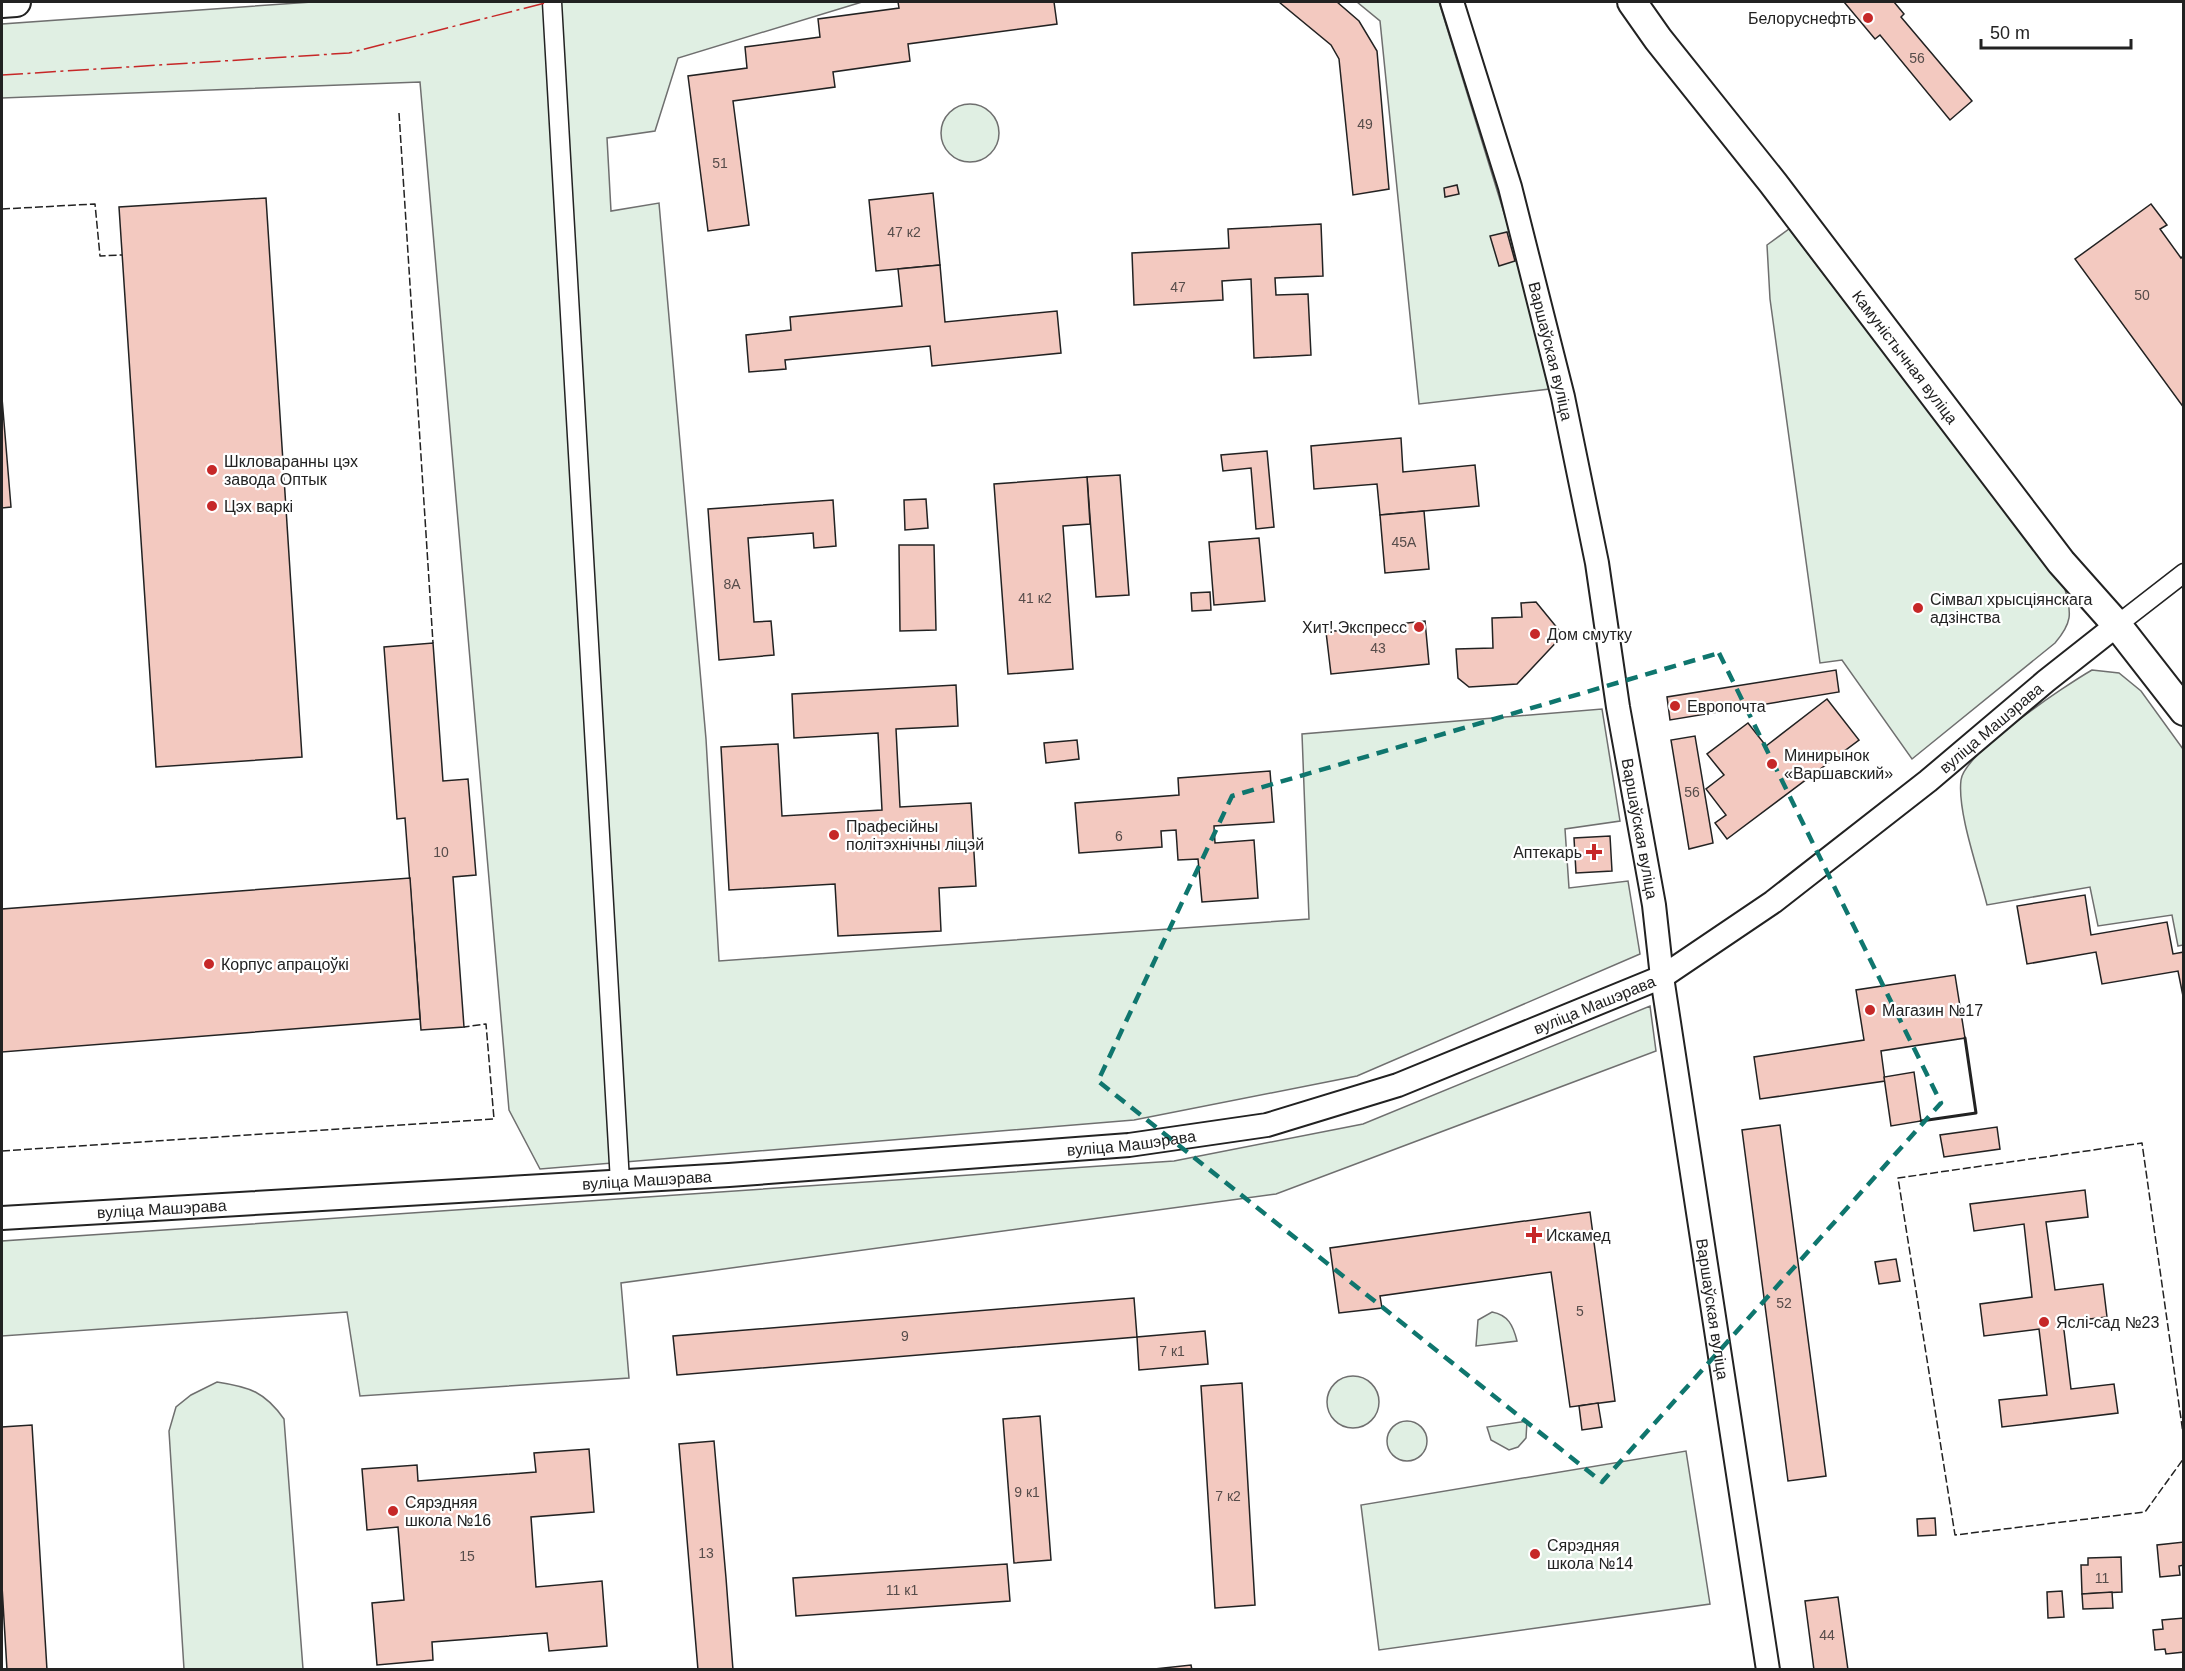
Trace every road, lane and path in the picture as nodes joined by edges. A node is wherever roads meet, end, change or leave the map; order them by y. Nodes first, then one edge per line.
1 (16, 2) edge
2 (552, 2) edge
3 (1452, 2) edge
4 (1632, 2) edge
5 (2, 3) edge
6 (2184, 573) edge
7 (2117, 625) junction
8 (2184, 711) edge
9 (1662, 977) junction
10 (620, 1182) junction
11 (2, 1218) edge
12 (1768, 1670) edge

1 - 5 main road
2 - 10 street
3 - 9 street, Варшаўская вуліца
4 - 7 main road, Камуністычная вуліца
6 - 7 street
7 - 8 main road, Камуністычная вуліца
7 - 9 street, вуліца Машэрава
9 - 10 street, вуліца Машэрава
9 - 12 street, Варшаўская вуліца
10 - 11 street, вуліца Машэрава

